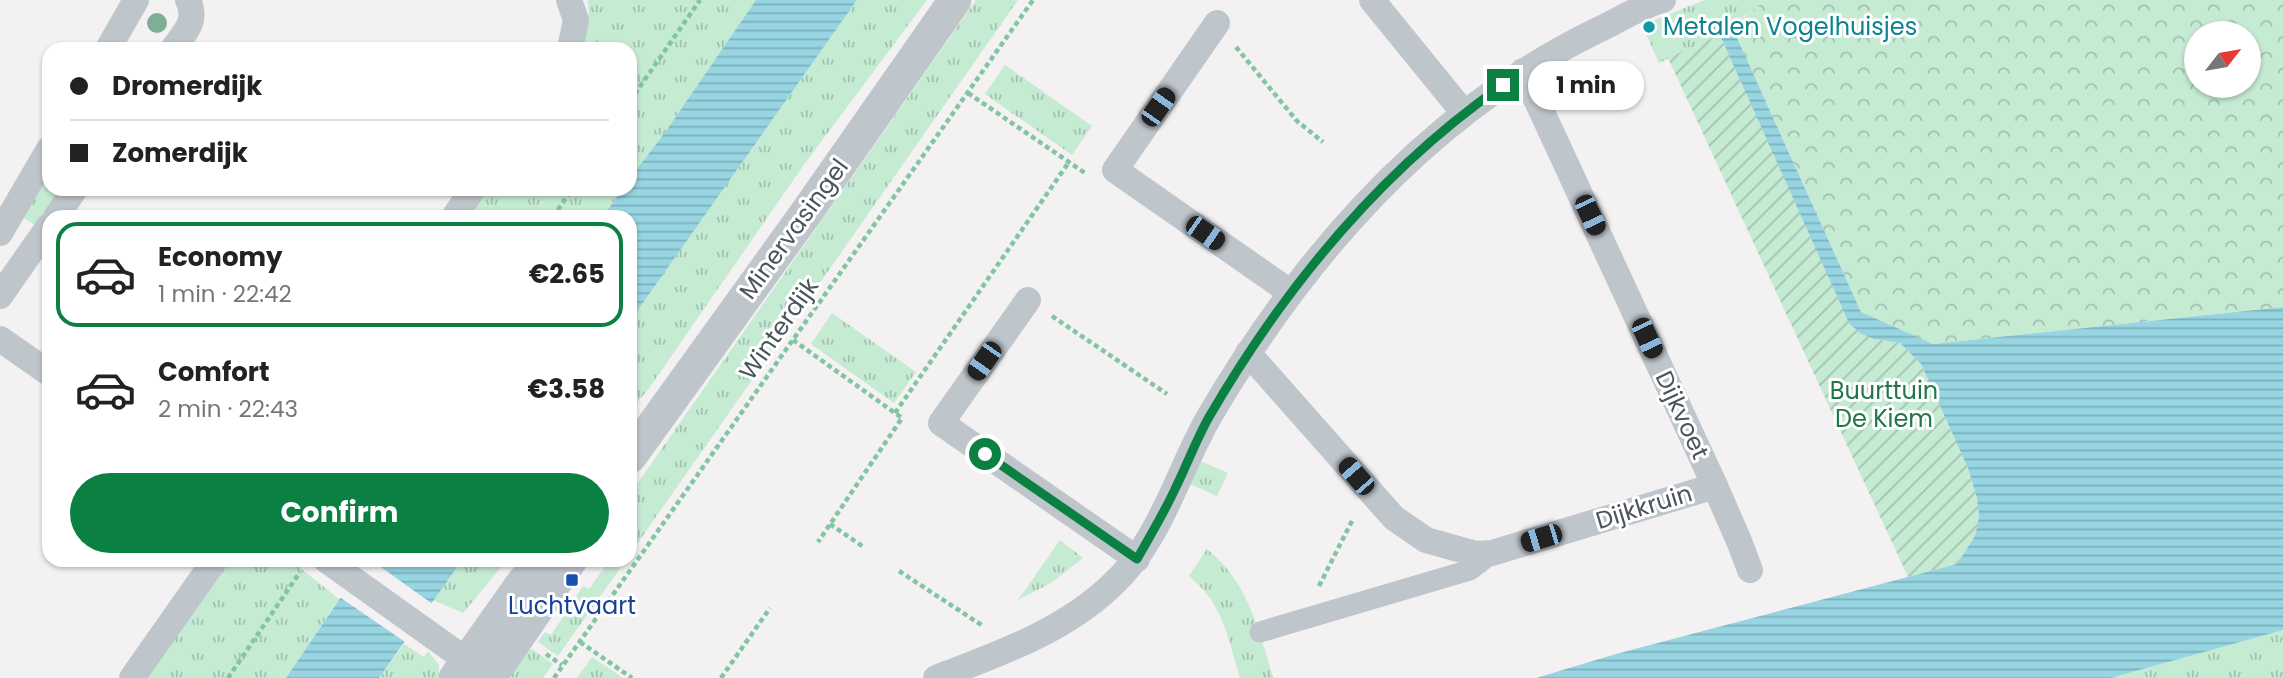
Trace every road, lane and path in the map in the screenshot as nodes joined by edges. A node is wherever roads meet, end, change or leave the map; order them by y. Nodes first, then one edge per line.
1 (136, 0) edge
2 (188, 0) edge
3 (569, 0) edge
4 (700, 0) edge
5 (955, 0) edge
6 (1033, 0) edge
7 (1372, 0) edge
8 (1659, 1) edge
9 (1217, 23) joint
10 (112, 42) edge
11 (178, 42) edge
12 (571, 42) edge
13 (1522, 71) junction
14 (637, 91) edge
15 (1464, 113) junction
16 (1323, 142) dead end
17 (42, 161) edge
18 (1069, 162) dead end
19 (0, 233) edge
20 (42, 236) edge
21 (991, 274) junction
22 (1290, 292) junction
23 (0, 296) edge
24 (1028, 300) junction
25 (0, 339) edge
26 (793, 340) junction
27 (1248, 352) junction
28 (42, 368) edge
29 (1167, 394) dead end
30 (895, 413) junction
31 (637, 447) edge
32 (1715, 486) junction
33 (1368, 491) junction
34 (830, 524) junction
35 (818, 542) dead end
36 (865, 548) dead end
37 (1492, 554) junction
38 (1137, 559) junction
39 (637, 561) edge
40 (210, 567) edge
41 (336, 567) edge
42 (537, 567) edge
43 (565, 567) edge
44 (633, 567) edge
45 (1750, 570) dead end
46 (302, 571) dead end
47 (899, 571) dead end
48 (770, 608) dead end
49 (1300, 620) junction
50 (992, 632) dead end
51 (1261, 632) dead end
52 (580, 642) junction
53 (476, 673) edge
54 (132, 678) edge
55 (228, 678) edge
56 (554, 678) edge
57 (632, 678) edge
58 (720, 678) edge
59 (936, 678) edge

1 - 10 street
2 - 11 street
3 - 12 street
4 - 14 path
5 - 31 street, Minervasingel
6 - 26 path, Winterdijk
7 - 15 street
8 - 13 street
9 - 16 path
9 - 22 street
13 - 15 street
13 - 32 street, Dijkvoet
15 - 22 street
17 - 19 street
18 - 21 path
20 - 23 street
21 - 24 path
21 - 30 path
22 - 27 street
24 - 29 path
24 - 38 street
25 - 28 street
26 - 30 path
26 - 39 path, Winterdijk
27 - 33 street, Dijkkruin
27 - 38 street
30 - 34 path
32 - 37 street, Dijkkruin
32 - 45 street, Dijkvoet
33 - 37 street, Dijkkruin
33 - 49 path
34 - 35 path
34 - 36 path
37 - 49 street, Dijkkruin
38 - 59 street
40 - 54 street
41 - 53 street
42 - 53 street
43 - 53 street
44 - 52 path, Winterdijk
46 - 55 path
47 - 50 path
48 - 58 path
49 - 51 street, Dijkkruin
52 - 56 path, Winterdijk
52 - 57 path

